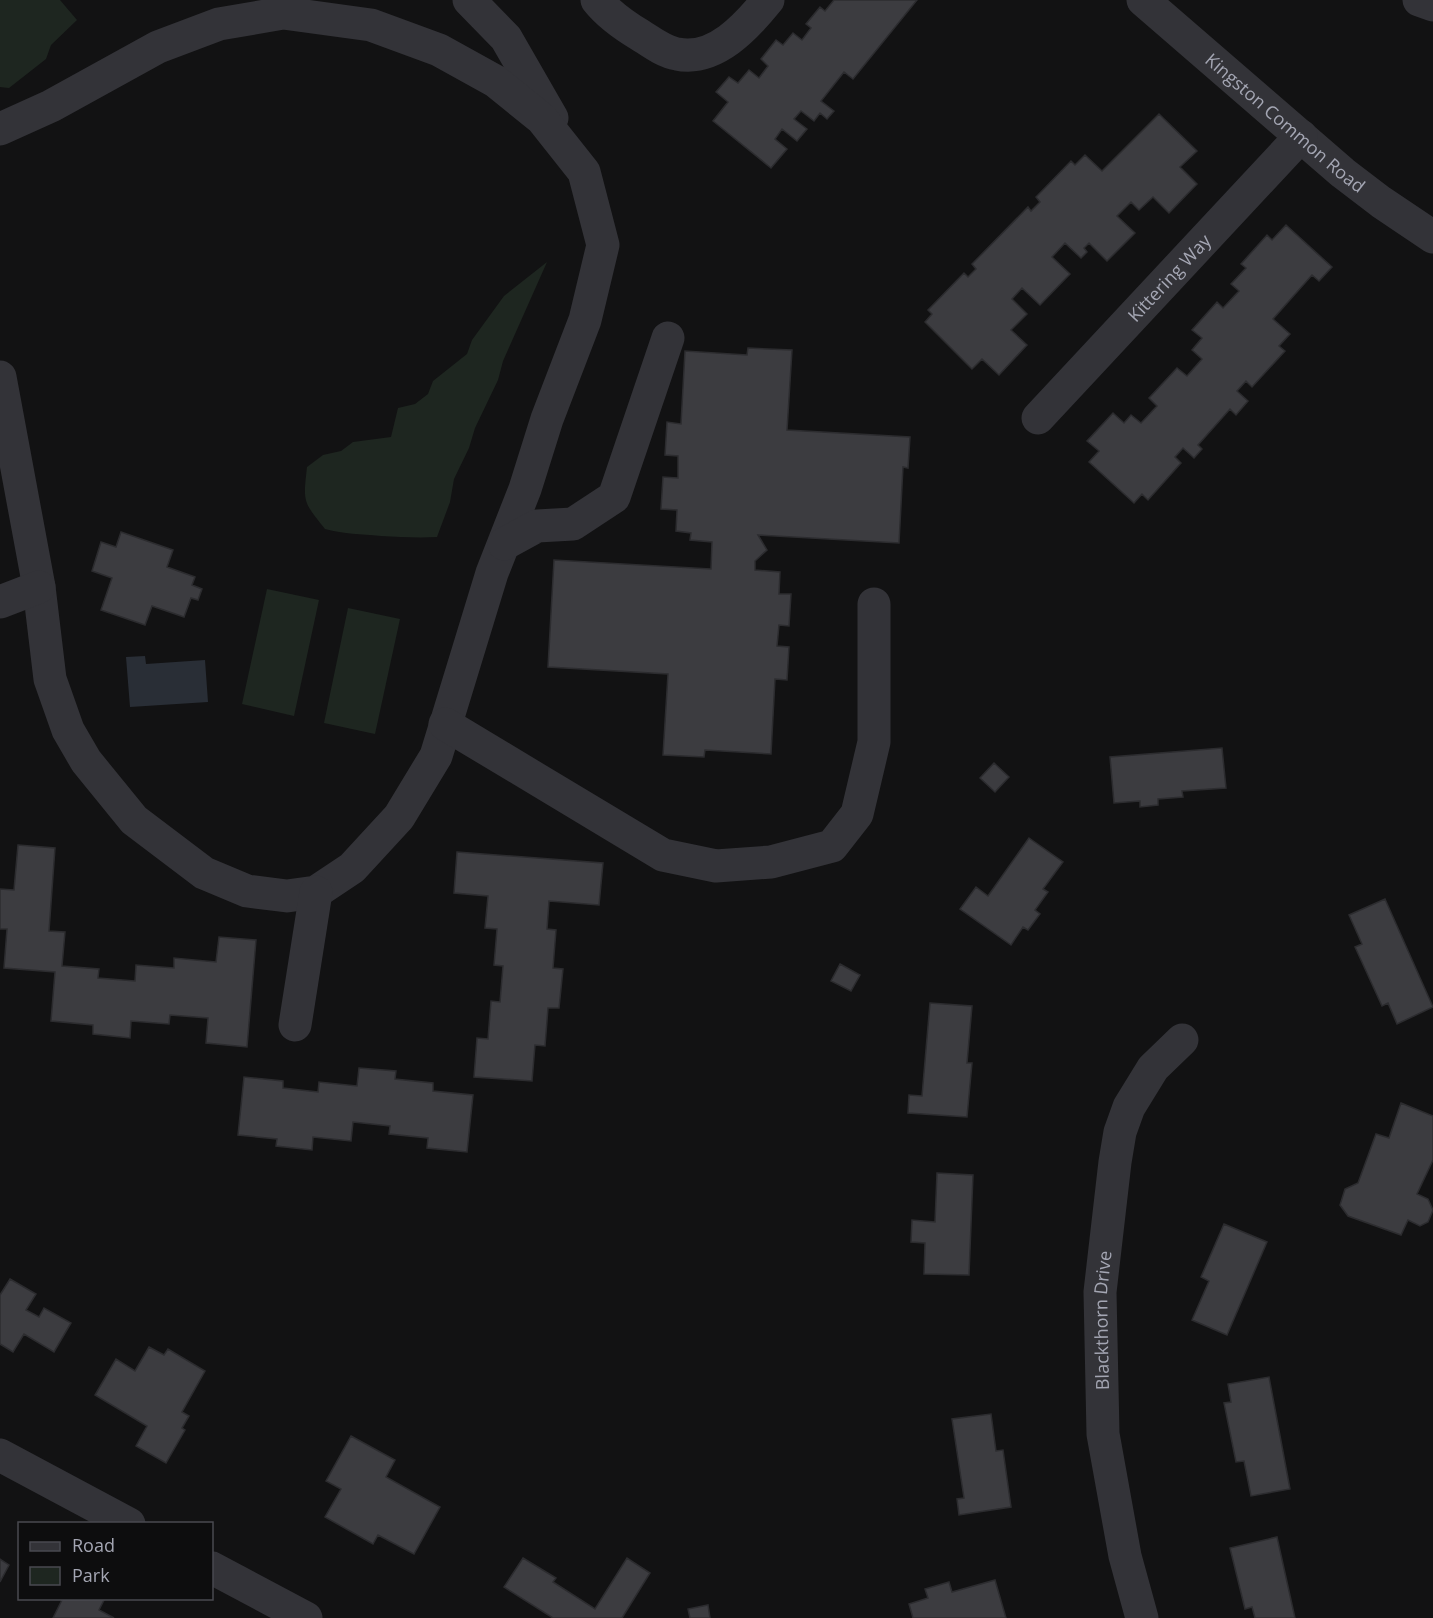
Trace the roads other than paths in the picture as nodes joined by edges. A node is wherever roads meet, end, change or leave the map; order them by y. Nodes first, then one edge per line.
1 (469, 0) edge
2 (597, 0) edge
3 (768, 0) edge
4 (1143, 0) edge
5 (1419, 0) edge
6 (1433, 5) edge
7 (0, 129) edge
8 (1301, 136) junction
9 (584, 172) junction
10 (1433, 237) edge
11 (668, 338) dead end
12 (0, 377) edge
13 (1038, 418) dead end
14 (504, 544) junction
15 (39, 587) junction
16 (0, 602) edge
17 (874, 604) dead end
18 (445, 724) junction
19 (315, 892) junction
20 (295, 1024) dead end
21 (1182, 1040) dead end
22 (0, 1455) edge
23 (125, 1522) edge
24 (213, 1569) edge
25 (306, 1618) edge
26 (1143, 1618) edge

1 - 9 street
2 - 3 street
4 - 8 street, Kingston Common Road
5 - 6 street
7 - 9 street
8 - 10 street, Kingston Common Road
8 - 13 street, Kittering Way
9 - 14 street
11 - 14 street
12 - 15 street
14 - 18 street
15 - 16 street
15 - 19 street
17 - 18 street
18 - 19 street
19 - 20 street
21 - 26 street, Blackthorn Drive
22 - 23 street
24 - 25 street

